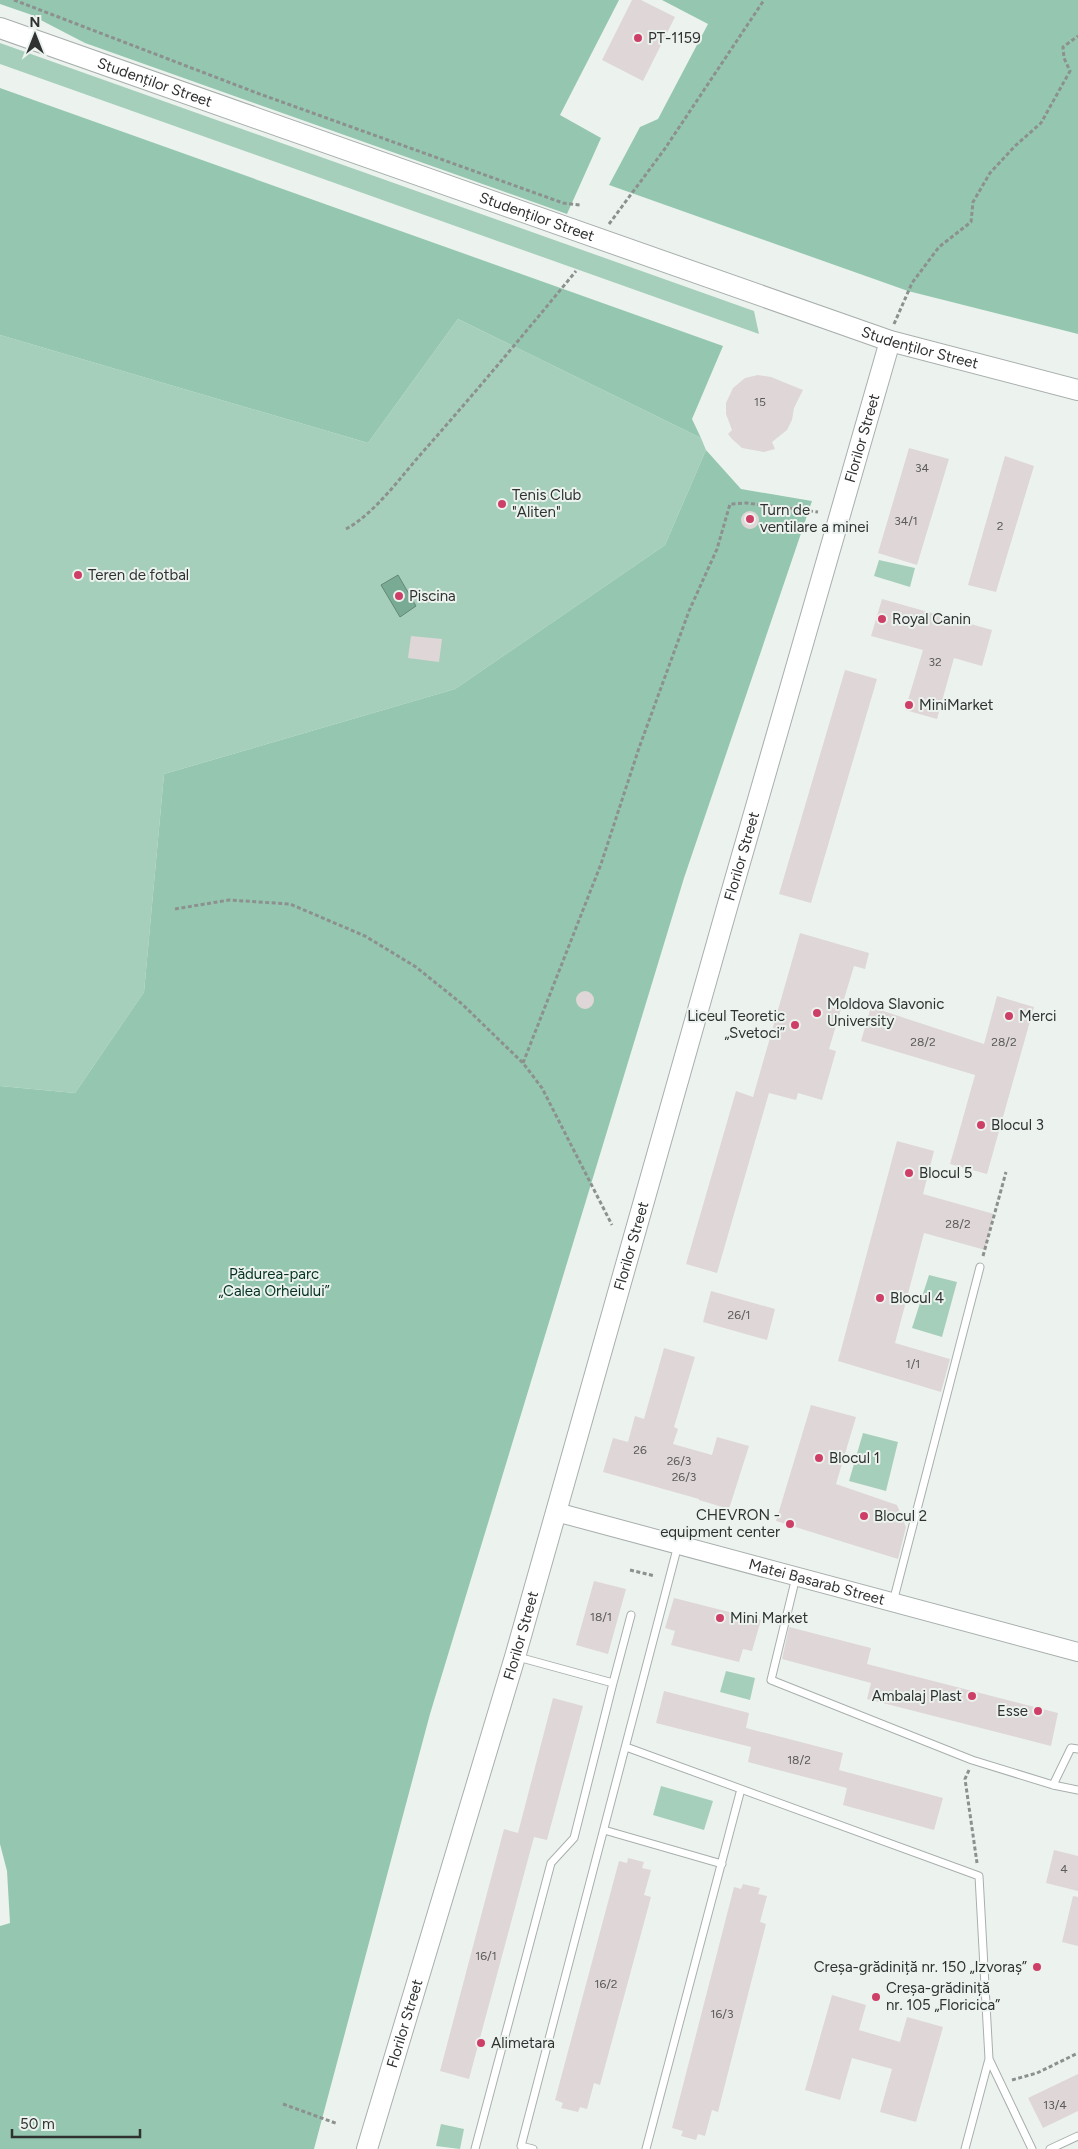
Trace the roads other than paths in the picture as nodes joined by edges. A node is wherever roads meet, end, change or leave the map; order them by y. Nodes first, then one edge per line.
1 (0, 28) edge
2 (892, 332) junction
3 (1078, 390) edge
4 (980, 1267) road end
5 (556, 1512) junction
6 (678, 1544) junction
7 (796, 1576) junction
8 (893, 1602) junction
9 (631, 1615) dead end
10 (1078, 1652) edge
11 (515, 1656) junction
12 (613, 1683) junction
13 (626, 1747) junction
14 (1078, 1749) edge
15 (1053, 1785) junction
16 (741, 1789) junction
17 (1078, 1790) edge
18 (604, 1830) junction
19 (722, 1864) junction
20 (989, 2059) junction
21 (1078, 2136) edge
22 (366, 2149) edge
23 (475, 2149) edge
24 (533, 2149) edge
25 (646, 2149) edge
26 (965, 2149) edge
27 (1032, 2149) edge
28 (1050, 2149) edge

1 - 2 main road, Studenților Street
2 - 3 main road, Studenților Street
2 - 5 main road, Florilor Street
4 - 8 lane
5 - 6 street, Matei Basarab Street
5 - 11 main road, Florilor Street
6 - 7 street, Matei Basarab Street
6 - 13 lane
7 - 8 street, Matei Basarab Street
7 - 15 lane
8 - 10 street, Matei Basarab Street
9 - 12 lane
11 - 12 lane
11 - 22 main road, Florilor Street
12 - 23 lane
13 - 16 lane
13 - 18 lane
14 - 15 lane
15 - 17 lane
16 - 19 lane
16 - 20 lane
18 - 19 lane
18 - 24 lane
19 - 25 lane
20 - 26 lane
20 - 27 lane
21 - 28 lane

